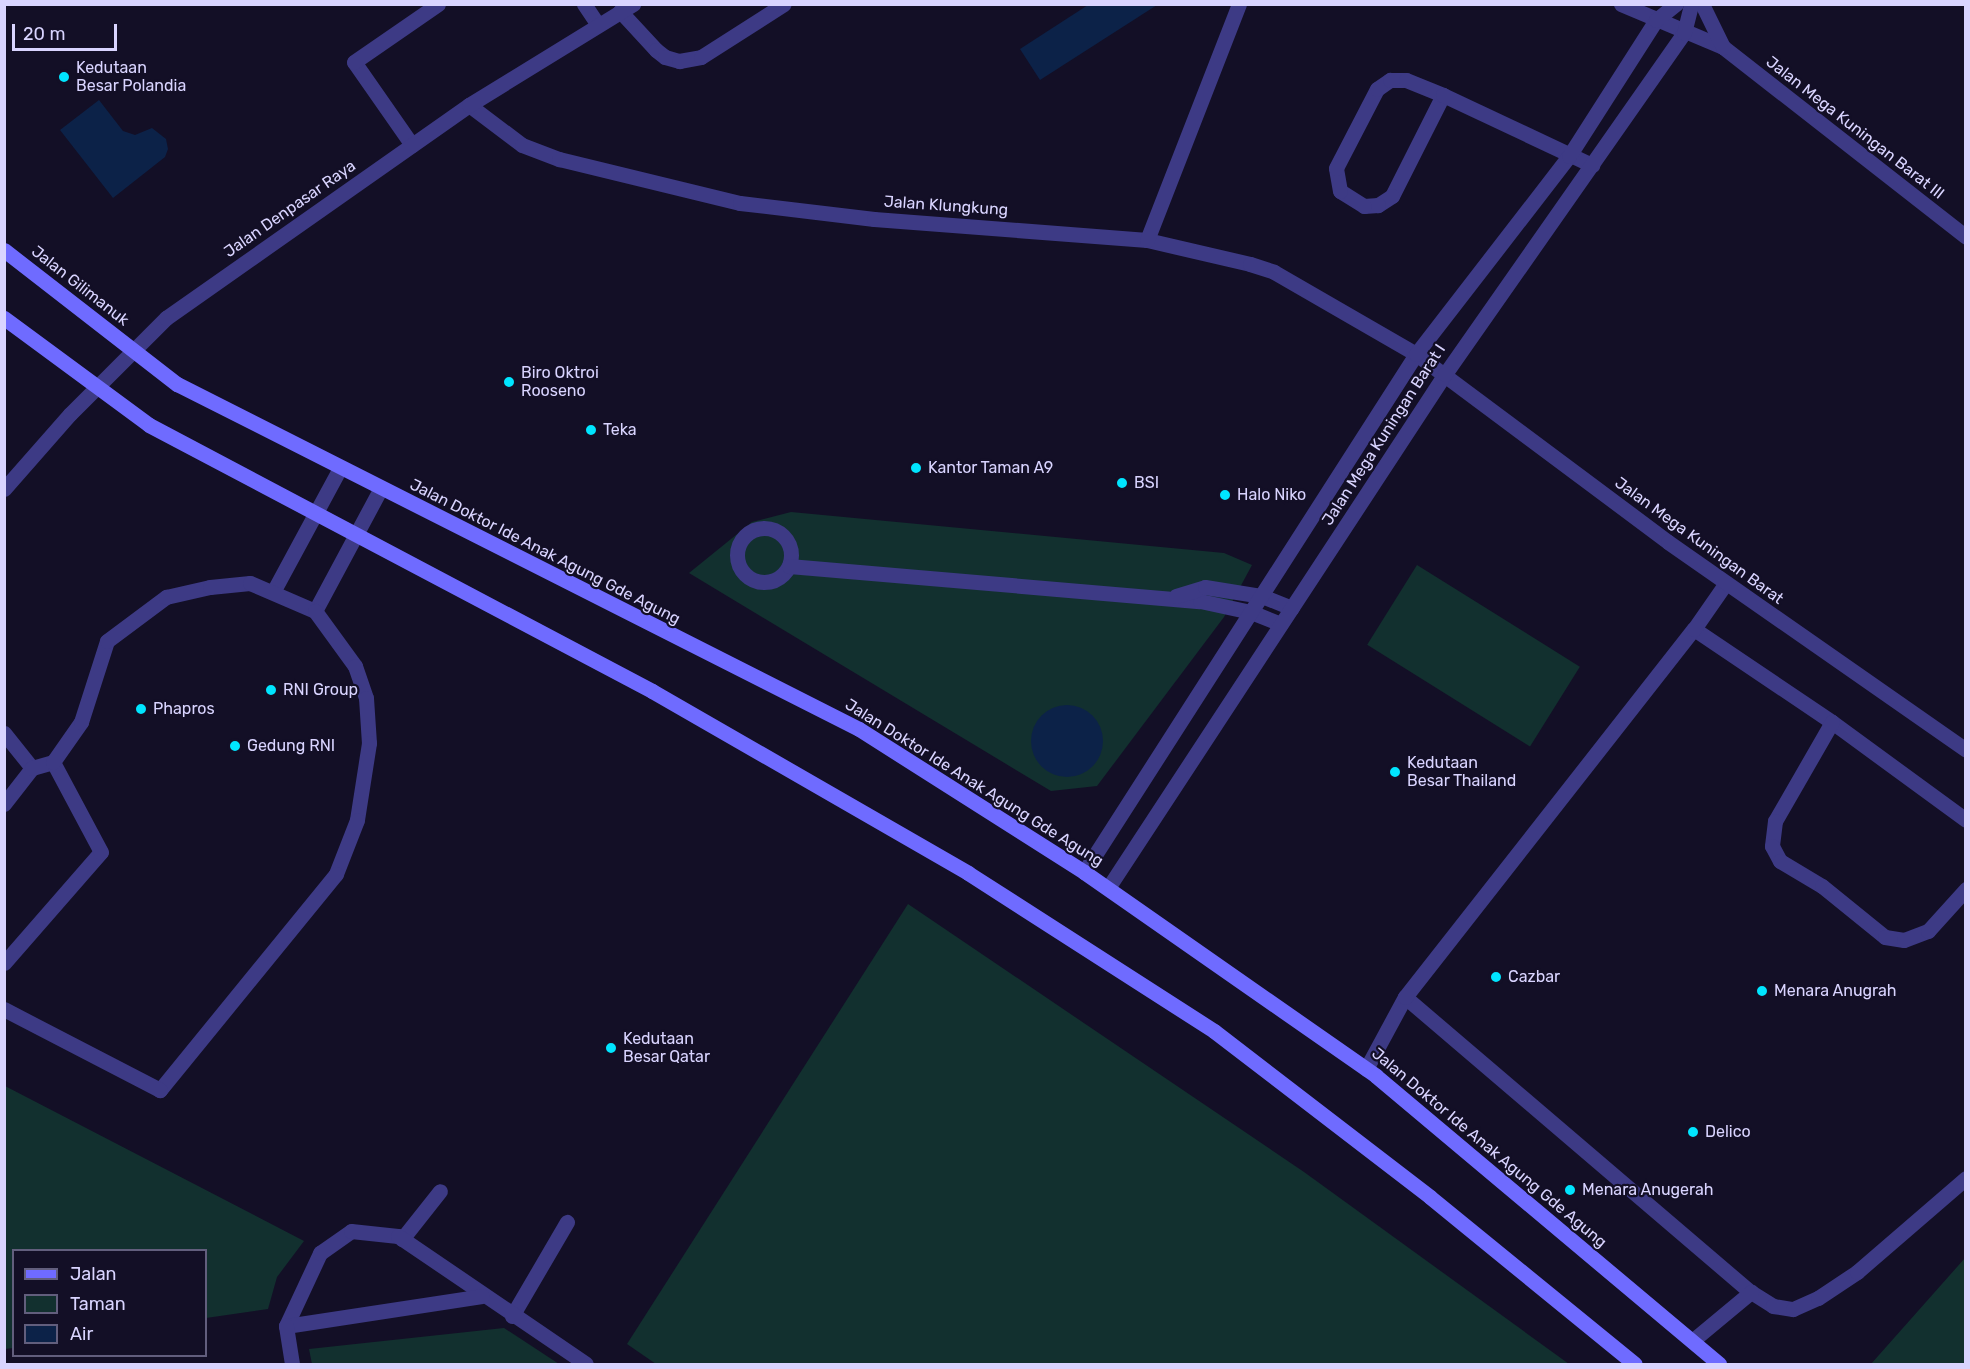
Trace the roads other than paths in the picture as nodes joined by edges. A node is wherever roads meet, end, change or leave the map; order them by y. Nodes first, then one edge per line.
1 (438, 4) edge
2 (584, 4) edge
3 (784, 4) edge
4 (1239, 4) edge
5 (1621, 4) edge
6 (1676, 4) edge
7 (1691, 4) edge
8 (1702, 4) edge
9 (627, 8) edge
10 (1656, 21) junction
11 (598, 25) junction
12 (1684, 33) junction
13 (1723, 47) junction
14 (1443, 95) junction
15 (469, 105) junction
16 (412, 145) junction
17 (1569, 156) junction
18 (1592, 165) junction
19 (1965, 237) edge
20 (1147, 240) junction
21 (4, 250) edge
22 (4, 318) edge
23 (133, 351) junction
24 (1416, 354) junction
25 (1445, 374) junction
26 (96, 387) junction
27 (340, 468) junction
28 (4, 489) edge
29 (380, 490) junction
30 (316, 511) junction
31 (357, 533) junction
32 (789, 566) dead end
33 (1726, 583) junction
34 (273, 592) junction
35 (1262, 596) junction
36 (1165, 599) junction
37 (1292, 608) junction
38 (315, 611) junction
39 (1251, 612) junction
40 (1281, 624) junction
41 (1694, 629) junction
42 (1832, 722) junction
43 (4, 733) edge
44 (1965, 750) edge
45 (53, 762) junction
46 (32, 768) junction
47 (4, 804) edge
48 (1965, 820) edge
49 (1084, 872) junction
50 (1108, 888) junction
51 (1965, 889) edge
52 (4, 963) edge
53 (1405, 997) junction
54 (4, 1009) edge
55 (1366, 1069) junction
56 (1965, 1178) edge
57 (440, 1191) dead end
58 (567, 1222) dead end
59 (402, 1239) junction
60 (1751, 1292) junction
61 (482, 1296) junction
62 (512, 1316) junction
63 (286, 1326) junction
64 (1692, 1341) junction
65 (292, 1365) edge
66 (586, 1365) edge
67 (1635, 1365) edge
68 (1719, 1365) edge

1 - 16 street
2 - 11 street
3 - 9 street
4 - 20 street
5 - 10 street, Jalan Mega Kuningan Barat III
6 - 10 street, Jalan Mega Kuningan Barat I
7 - 12 street, Jalan Mega Kuningan Barat I
8 - 13 street, Jalan Mega Kuningan Barat III
9 - 11 street, Jalan Denpasar Raya
10 - 12 street, Jalan Mega Kuningan Barat III
10 - 17 street, Jalan Mega Kuningan Barat I
11 - 15 street, Jalan Denpasar Raya
12 - 13 street, Jalan Mega Kuningan Barat III
12 - 18 street, Jalan Mega Kuningan Barat I
13 - 19 street, Jalan Mega Kuningan Barat III
14 - 14 street
14 - 17 street
15 - 16 street, Jalan Denpasar Raya
15 - 20 street, Jalan Klungkung
16 - 23 street, Jalan Denpasar Raya
17 - 18 street
17 - 24 street, Jalan Mega Kuningan Barat I
18 - 25 street, Jalan Mega Kuningan Barat I
20 - 24 street, Jalan Klungkung
21 - 23 main road, Jalan Gilimanuk
22 - 26 main road
23 - 26 street, Jalan Denpasar Raya
23 - 27 main road, Jalan Doktor Ide Anak Agung Gde Agung
24 - 25 street, Jalan Mega Kuningan Barat
24 - 35 street, Jalan Mega Kuningan Barat I
25 - 33 street, Jalan Mega Kuningan Barat
25 - 37 street, Jalan Mega Kuningan Barat I
26 - 28 street, Jalan Denpasar Raya
26 - 30 main road
27 - 29 main road, Jalan Doktor Ide Anak Agung Gde Agung
27 - 30 street
29 - 31 street
29 - 49 main road, Jalan Doktor Ide Anak Agung Gde Agung
30 - 31 main road
30 - 34 street
31 - 38 street
31 - 67 main road
32 - 36 street
33 - 41 street
33 - 44 street, Jalan Mega Kuningan Barat
34 - 38 street
34 - 45 street
35 - 36 street
35 - 37 street
35 - 39 street, Jalan Mega Kuningan Barat I
36 - 39 street
37 - 40 street, Jalan Mega Kuningan Barat I
38 - 54 street
39 - 40 street
39 - 49 street, Jalan Mega Kuningan Barat I
40 - 50 street, Jalan Mega Kuningan Barat I
41 - 42 street
41 - 53 street
42 - 48 street
42 - 51 street
43 - 46 street
45 - 46 street
45 - 52 street
46 - 47 street
49 - 50 main road, Jalan Doktor Ide Anak Agung Gde Agung
50 - 55 main road, Jalan Doktor Ide Anak Agung Gde Agung
53 - 55 street
53 - 60 street
55 - 64 main road, Jalan Doktor Ide Anak Agung Gde Agung
56 - 60 street
57 - 59 street
58 - 62 street
59 - 61 street
59 - 63 street
60 - 64 street
61 - 62 street
61 - 63 street
62 - 66 street
63 - 65 street
64 - 68 main road, Jalan Doktor Ide Anak Agung Gde Agung

